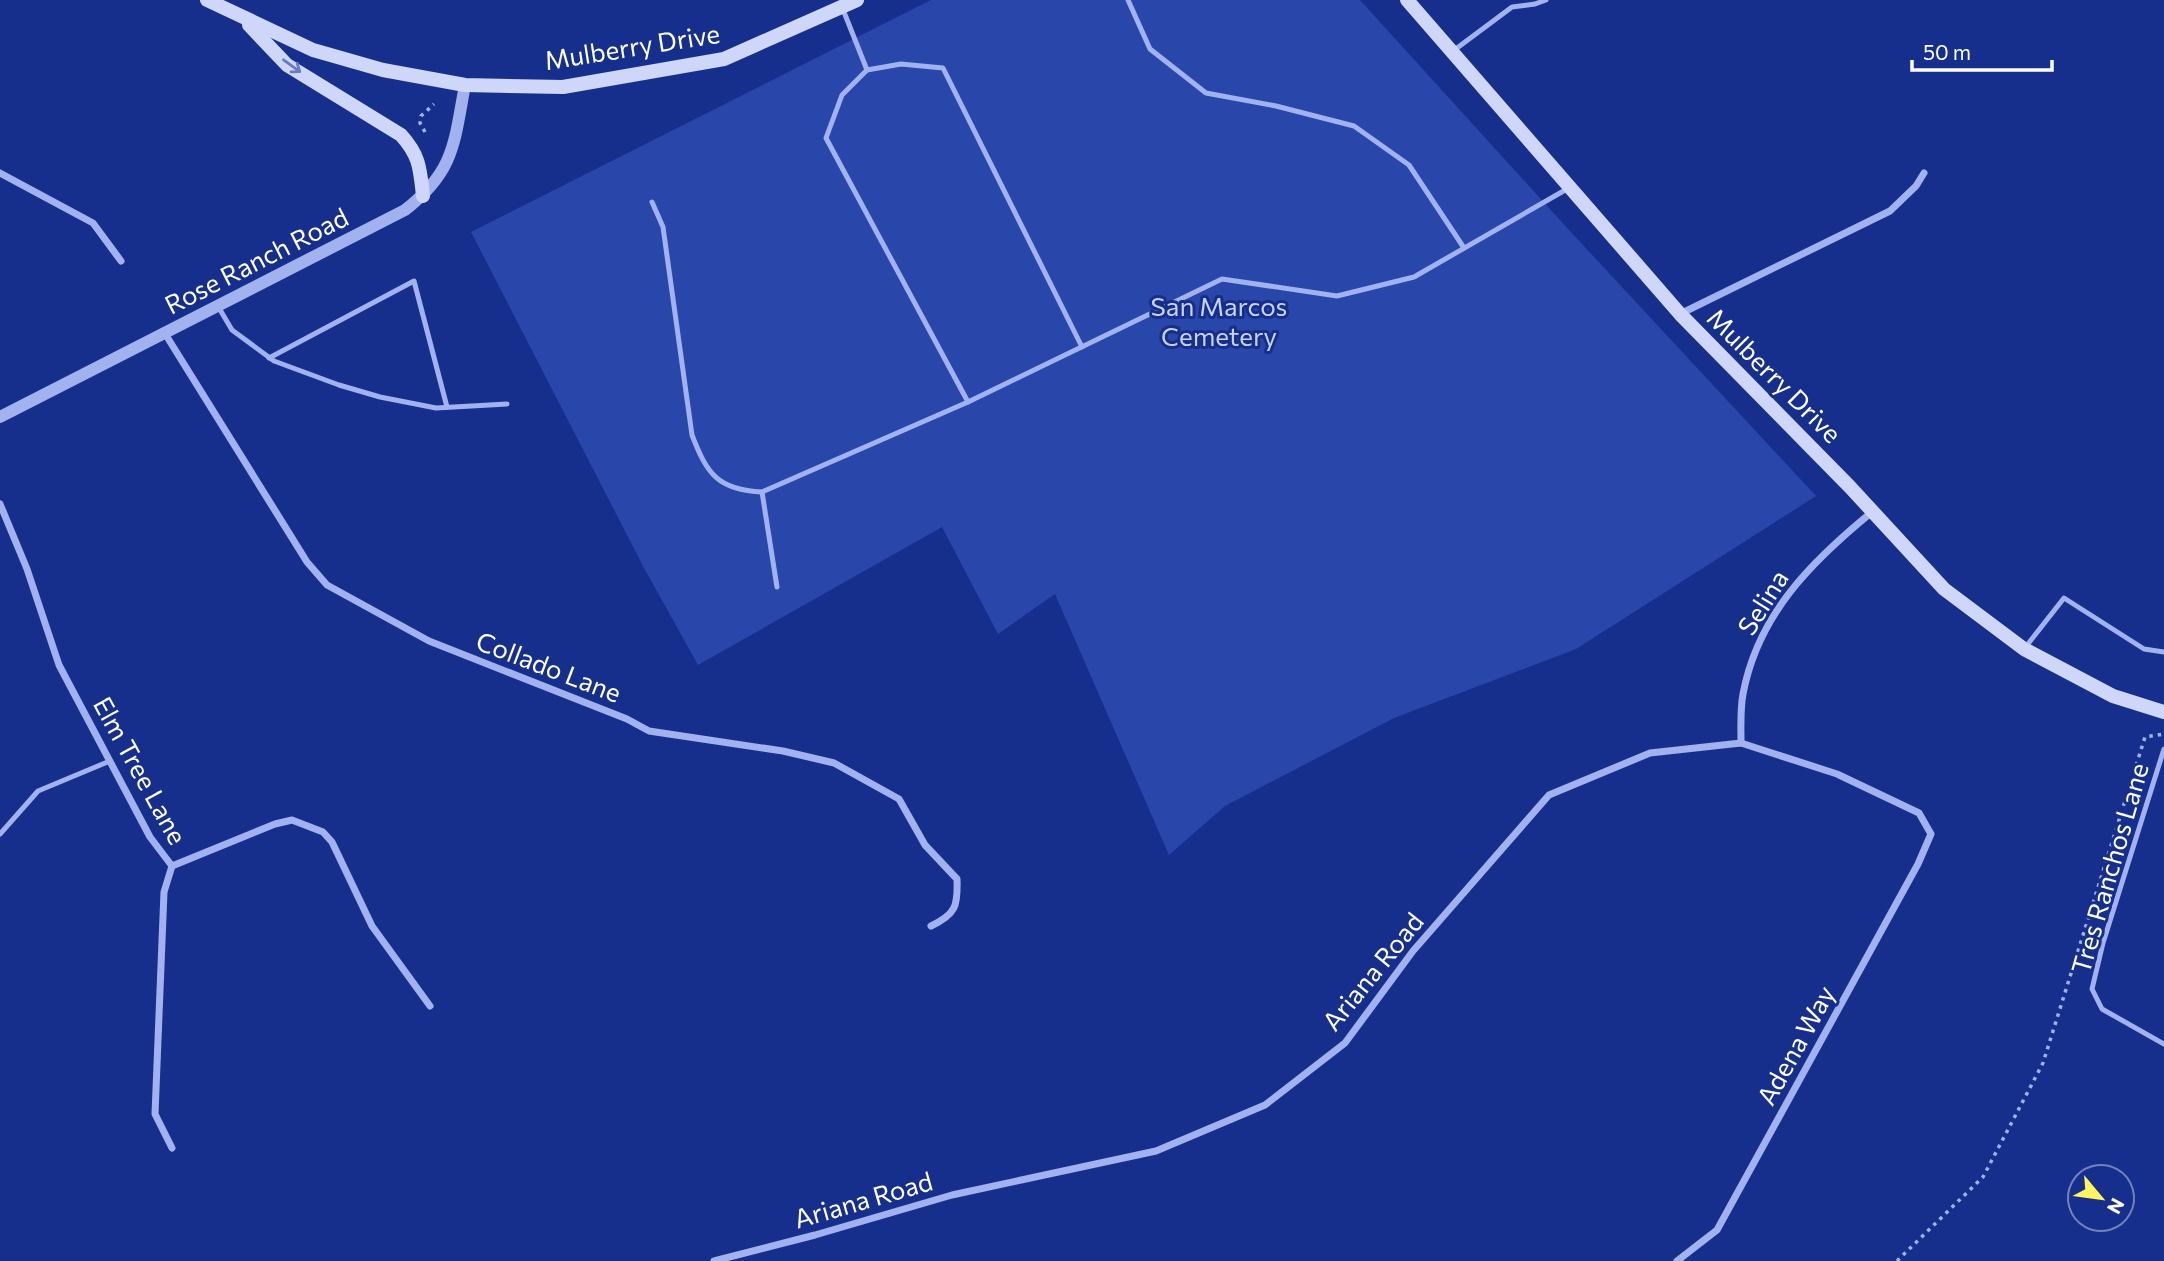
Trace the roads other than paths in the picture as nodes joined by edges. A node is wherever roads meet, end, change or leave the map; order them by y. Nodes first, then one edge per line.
1 (207, 0) edge
2 (857, 0) edge
3 (1128, 0) edge
4 (1407, 0) edge
5 (1546, 0) edge
6 (842, 7) junction
7 (243, 19) junction
8 (1452, 52) junction
9 (867, 70) junction
10 (465, 85) junction
11 (0, 173) edge
12 (1924, 173) dead end
13 (1570, 187) junction
14 (423, 196) junction
15 (652, 202) dead end
16 (1464, 248) junction
17 (121, 261) dead end
18 (217, 305) junction
19 (1680, 314) junction
20 (164, 332) junction
21 (1082, 347) junction
22 (269, 358) junction
23 (968, 402) junction
24 (507, 404) dead end
25 (447, 407) junction
26 (0, 417) edge
27 (762, 492) junction
28 (0, 504) edge
29 (1873, 511) junction
30 (778, 587) dead end
31 (2024, 649) junction
32 (2164, 652) edge
33 (2164, 712) edge
34 (1741, 743) junction
35 (2164, 749) edge
36 (110, 761) junction
37 (0, 834) edge
38 (1930, 834) joint
39 (172, 866) junction
40 (931, 926) dead end
41 (430, 1006) dead end
42 (2164, 1044) edge
43 (172, 1148) dead end
44 (714, 1261) edge
45 (1678, 1261) edge

1 - 7 main road, Mulberry Drive
2 - 6 main road, Mulberry Drive
3 - 16 lane
4 - 8 main road, Mulberry Drive
5 - 8 lane
6 - 9 lane
6 - 10 main road, Mulberry Drive
7 - 10 main road, Mulberry Drive
7 -> 14 main road
8 - 13 main road, Mulberry Drive
9 - 21 lane
9 - 23 lane
10 - 14 street, Rose Ranch Road
11 - 17 street
12 - 19 street
13 - 16 lane
13 - 19 main road, Mulberry Drive
14 - 18 street, Rose Ranch Road
15 - 27 lane
16 - 21 lane
18 - 20 street, Rose Ranch Road
18 - 22 lane
19 - 29 main road, Mulberry Drive
20 - 26 street, Rose Ranch Road
20 - 40 street, Collado Lane
21 - 23 lane
22 - 25 lane
22 - 25 lane
23 - 27 lane
24 - 25 lane
27 - 30 lane
28 - 36 street, Elm Tree Lane
29 - 31 main road, Mulberry Drive
29 - 34 street, Selina
31 - 32 lane
31 - 33 main road, Mulberry Drive
34 - 38 street, Ariana Road
34 - 44 street, Ariana Road
35 - 42 lane, Tres Ranchos Lane
36 - 37 lane
36 - 39 street, Elm Tree Lane
38 - 45 street, Adena Way
39 - 41 street
39 - 43 street, Elm Tree Lane

